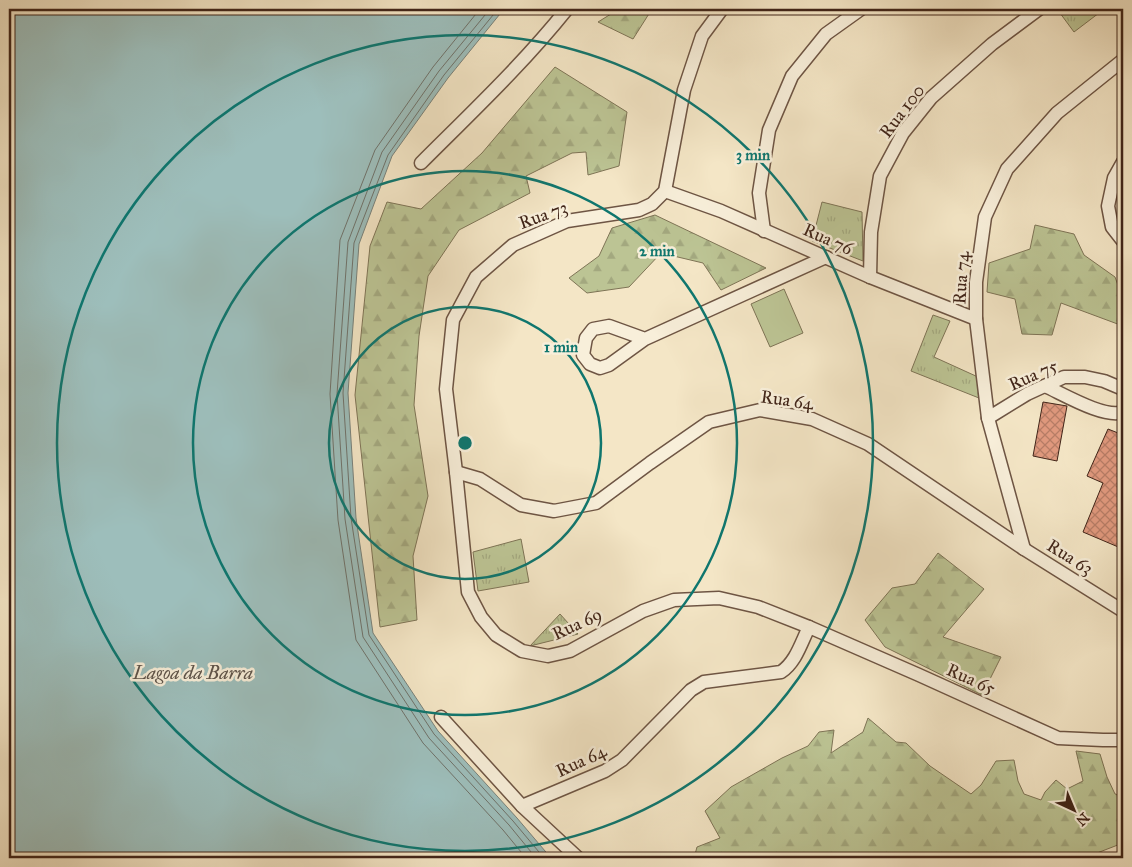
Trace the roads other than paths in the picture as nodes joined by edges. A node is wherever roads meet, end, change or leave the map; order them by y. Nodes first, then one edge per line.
1 (567, 9) edge
2 (722, 9) edge
3 (861, 9) edge
4 (1039, 9) edge
5 (1123, 60) edge
6 (1123, 162) edge
7 (421, 163) dead end
8 (666, 191) junction
9 (764, 231) junction
10 (1123, 241) edge
11 (826, 257) junction
12 (870, 277) junction
13 (976, 319) junction
14 (645, 339) junction
15 (1046, 386) junction
16 (1123, 390) edge
17 (1123, 412) edge
18 (988, 418) junction
19 (456, 472) junction
20 (1024, 549) junction
21 (1123, 611) edge
22 (809, 627) junction
23 (441, 717) dead end
24 (1123, 740) edge
25 (522, 806) junction
26 (578, 858) edge

1 - 7 street
2 - 8 street
3 - 9 street
4 - 12 street, Rua 100
5 - 13 street, Rua 74
6 - 10 street
8 - 9 street, Rua 76
8 - 19 street, Rua 73
9 - 11 street, Rua 76
11 - 12 street, Rua 76
11 - 14 street
12 - 13 street, Rua 76
13 - 18 street, Rua 74
14 - 14 street
15 - 16 street, Rua 75
15 - 17 street
15 - 18 street, Rua 75
18 - 20 street, Rua 74
19 - 20 street, Rua 64
19 - 22 street, Rua 69
20 - 21 street, Rua 63
22 - 24 street, Rua 65
22 - 25 street, Rua 64
23 - 25 street
25 - 26 street

